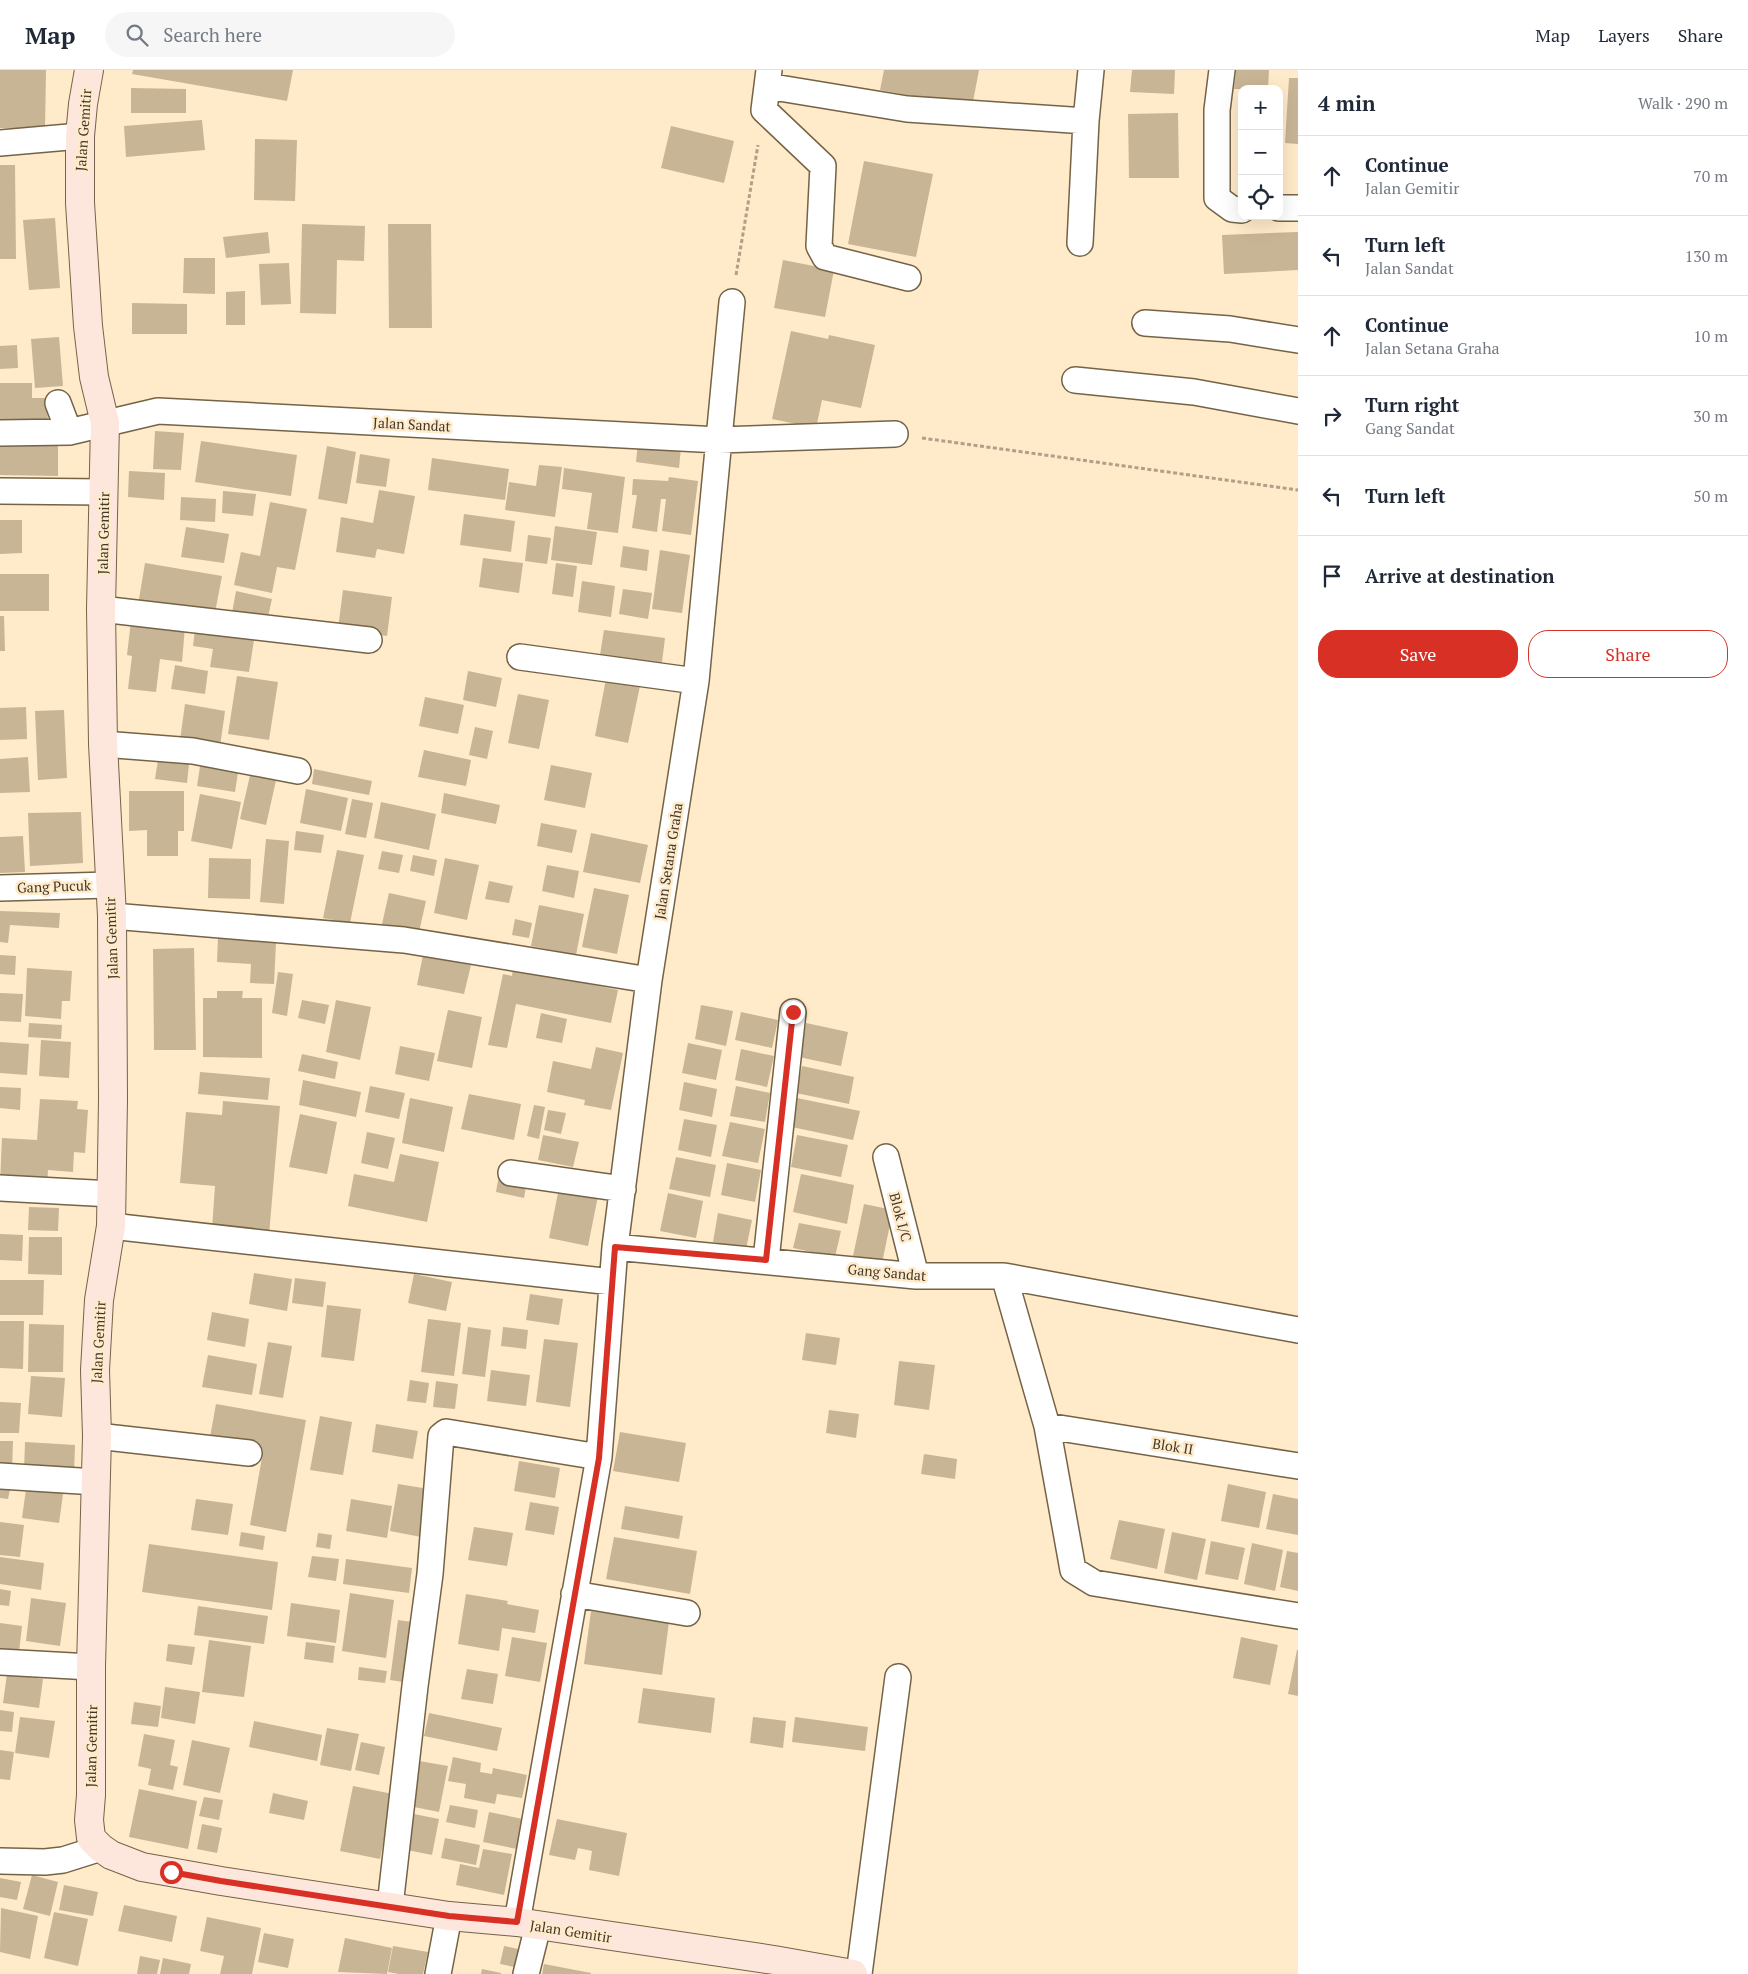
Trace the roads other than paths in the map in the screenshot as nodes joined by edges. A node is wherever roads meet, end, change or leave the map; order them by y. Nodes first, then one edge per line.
1 (88, 70) edge
2 (1091, 70) edge
3 (1222, 70) edge
4 (768, 78) edge
5 (1086, 122) junction
6 (80, 136) junction
7 (0, 142) edge
8 (1283, 208) edge
9 (1298, 208) edge
10 (1238, 210) edge
11 (1080, 243) dead end
12 (908, 278) dead end
13 (732, 302) road end
14 (1145, 323) dead end
15 (1298, 340) edge
16 (1075, 380) dead end
17 (58, 403) dead end
18 (1298, 411) edge
19 (105, 423) junction
20 (69, 432) junction
21 (0, 433) edge
22 (895, 434) road end
23 (719, 440) junction
24 (0, 490) edge
25 (104, 492) junction
26 (101, 609) junction
27 (369, 640) dead end
28 (520, 657) dead end
29 (696, 681) junction
30 (103, 744) junction
31 (298, 771) dead end
32 (109, 885) junction
33 (0, 888) edge
34 (112, 916) junction
35 (649, 980) junction
36 (793, 1012) dead end
37 (886, 1157) dead end
38 (511, 1173) dead end
39 (0, 1188) edge
40 (623, 1189) junction
41 (112, 1194) junction
42 (111, 1226) junction
43 (615, 1247) junction
44 (766, 1260) junction
45 (916, 1276) junction
46 (1004, 1276) junction
47 (612, 1282) junction
48 (1298, 1330) edge
49 (1047, 1426) junction
50 (97, 1436) junction
51 (249, 1453) dead end
52 (599, 1458) junction
53 (1298, 1466) edge
54 (0, 1476) edge
55 (96, 1482) junction
56 (574, 1594) junction
57 (687, 1613) dead end
58 (1298, 1616) edge
59 (0, 1662) edge
60 (92, 1667) junction
61 (898, 1677) dead end
62 (101, 1848) junction
63 (0, 1861) edge
64 (390, 1906) junction
65 (449, 1916) junction
66 (527, 1924) junction
67 (438, 1974) edge
68 (526, 1974) edge
69 (853, 1974) edge
70 (858, 1974) edge

1 - 6 street, Jalan Gemitir
2 - 5 street
3 - 10 street
4 - 5 street
4 - 12 street
5 - 11 street
6 - 7 street
6 - 19 street, Jalan Gemitir
8 - 9 street
13 - 23 street, Jalan Setana Graha
14 - 15 street
16 - 18 street
17 - 20 street
19 - 20 street, Jalan Sandat
19 - 23 street, Jalan Sandat
19 - 25 street, Jalan Gemitir
20 - 21 street, Jalan Sandat
22 - 23 street, Jalan Sandat
23 - 29 street, Jalan Setana Graha
24 - 25 street
25 - 26 street, Jalan Gemitir
26 - 27 street
26 - 30 street, Jalan Gemitir
28 - 29 street
29 - 35 street, Jalan Setana Graha
30 - 31 street
30 - 32 street, Jalan Gemitir
32 - 33 street, Gang Pucuk
32 - 34 street, Jalan Gemitir
34 - 35 street
34 - 41 street, Jalan Gemitir
35 - 40 street, Jalan Setana Graha
36 - 44 street
37 - 45 street, Blok I/C
38 - 40 street
39 - 41 street
40 - 43 street, Jalan Setana Graha
41 - 42 street, Jalan Gemitir
42 - 47 street
42 - 50 street, Jalan Gemitir
43 - 44 street, Gang Sandat
43 - 47 street, Jalan Setana Graha
44 - 45 street, Gang Sandat
45 - 46 street, Gang Sandat
46 - 48 street, Gang Sandat
46 - 49 street
47 - 52 street
49 - 53 street, Blok II
49 - 58 street
50 - 51 street
50 - 55 street, Jalan Gemitir
52 - 56 street
52 - 64 street
54 - 55 street
55 - 60 street, Jalan Gemitir
56 - 57 street
56 - 66 street
59 - 60 street
60 - 62 street, Jalan Gemitir
61 - 70 street
62 - 63 street
62 - 64 street, Jalan Gemitir
64 - 65 street, Jalan Gemitir
65 - 66 street, Jalan Gemitir
65 - 67 street
66 - 68 street
66 - 69 street, Jalan Gemitir

